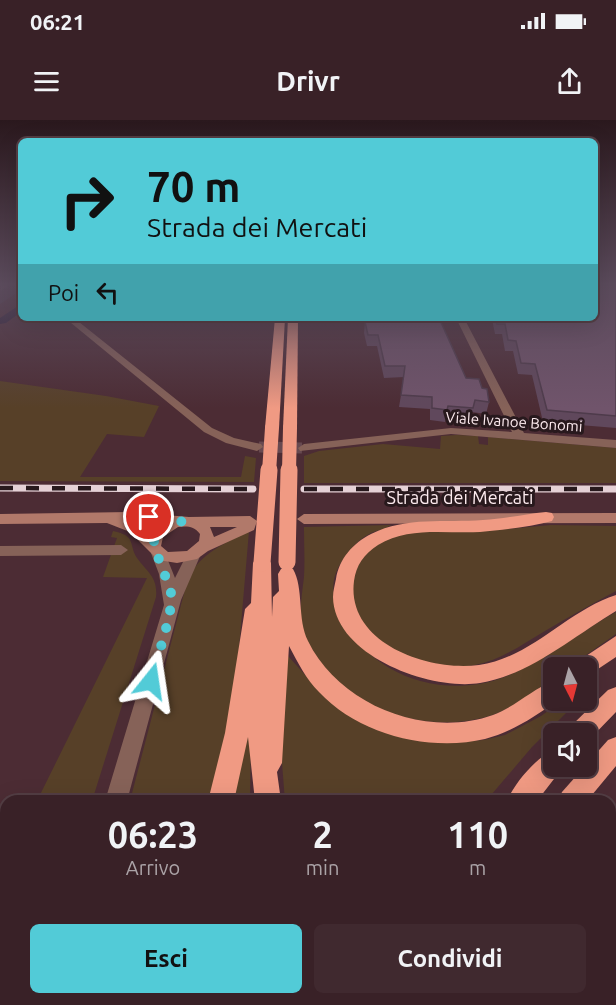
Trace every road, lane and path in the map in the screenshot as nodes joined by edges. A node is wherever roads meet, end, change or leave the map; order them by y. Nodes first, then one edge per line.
1 (78, 325) edge
2 (279, 325) edge
3 (293, 325) edge
4 (464, 325) edge
5 (520, 436) junction
6 (616, 444) edge
7 (257, 447) tunnel mouth
8 (304, 448) tunnel mouth
9 (546, 518) junction
10 (616, 518) edge
11 (0, 519) edge
12 (98, 519) junction
13 (304, 519) dead end
14 (186, 521) junction
15 (0, 550) edge
16 (121, 550) dead end
17 (156, 550) junction
18 (199, 551) junction
19 (287, 568) junction
20 (260, 590) junction
21 (616, 602) edge
22 (171, 604) junction
23 (616, 645) edge
24 (597, 659) edge
25 (616, 697) edge
26 (543, 698) edge
27 (590, 723) edge
28 (616, 748) edge
29 (543, 775) edge
30 (118, 795) edge
31 (222, 795) edge
32 (268, 795) edge
33 (268, 795) edge
34 (525, 795) edge
35 (576, 795) edge

1 - 7 street
2 - 20 highway, bridge
3 - 19 highway, bridge
4 - 5 street
5 - 6 street, Viale Ivanoe Bonomi
5 - 8 street, Viale Ivanoe Bonomi
9 - 10 street, Strada dei Mercati
9 - 13 street, Strada dei Mercati
9 - 21 highway
11 - 12 street
12 - 14 street
12 - 17 street
14 - 17 street
14 - 18 street
14 - 18 street
15 - 16 street
17 - 18 street
17 - 22 street
18 - 22 street
19 - 26 highway
19 - 32 highway
20 - 31 highway
20 - 33 highway
22 - 30 street
23 - 24 highway
25 - 27 highway
28 - 35 highway
29 - 34 highway

